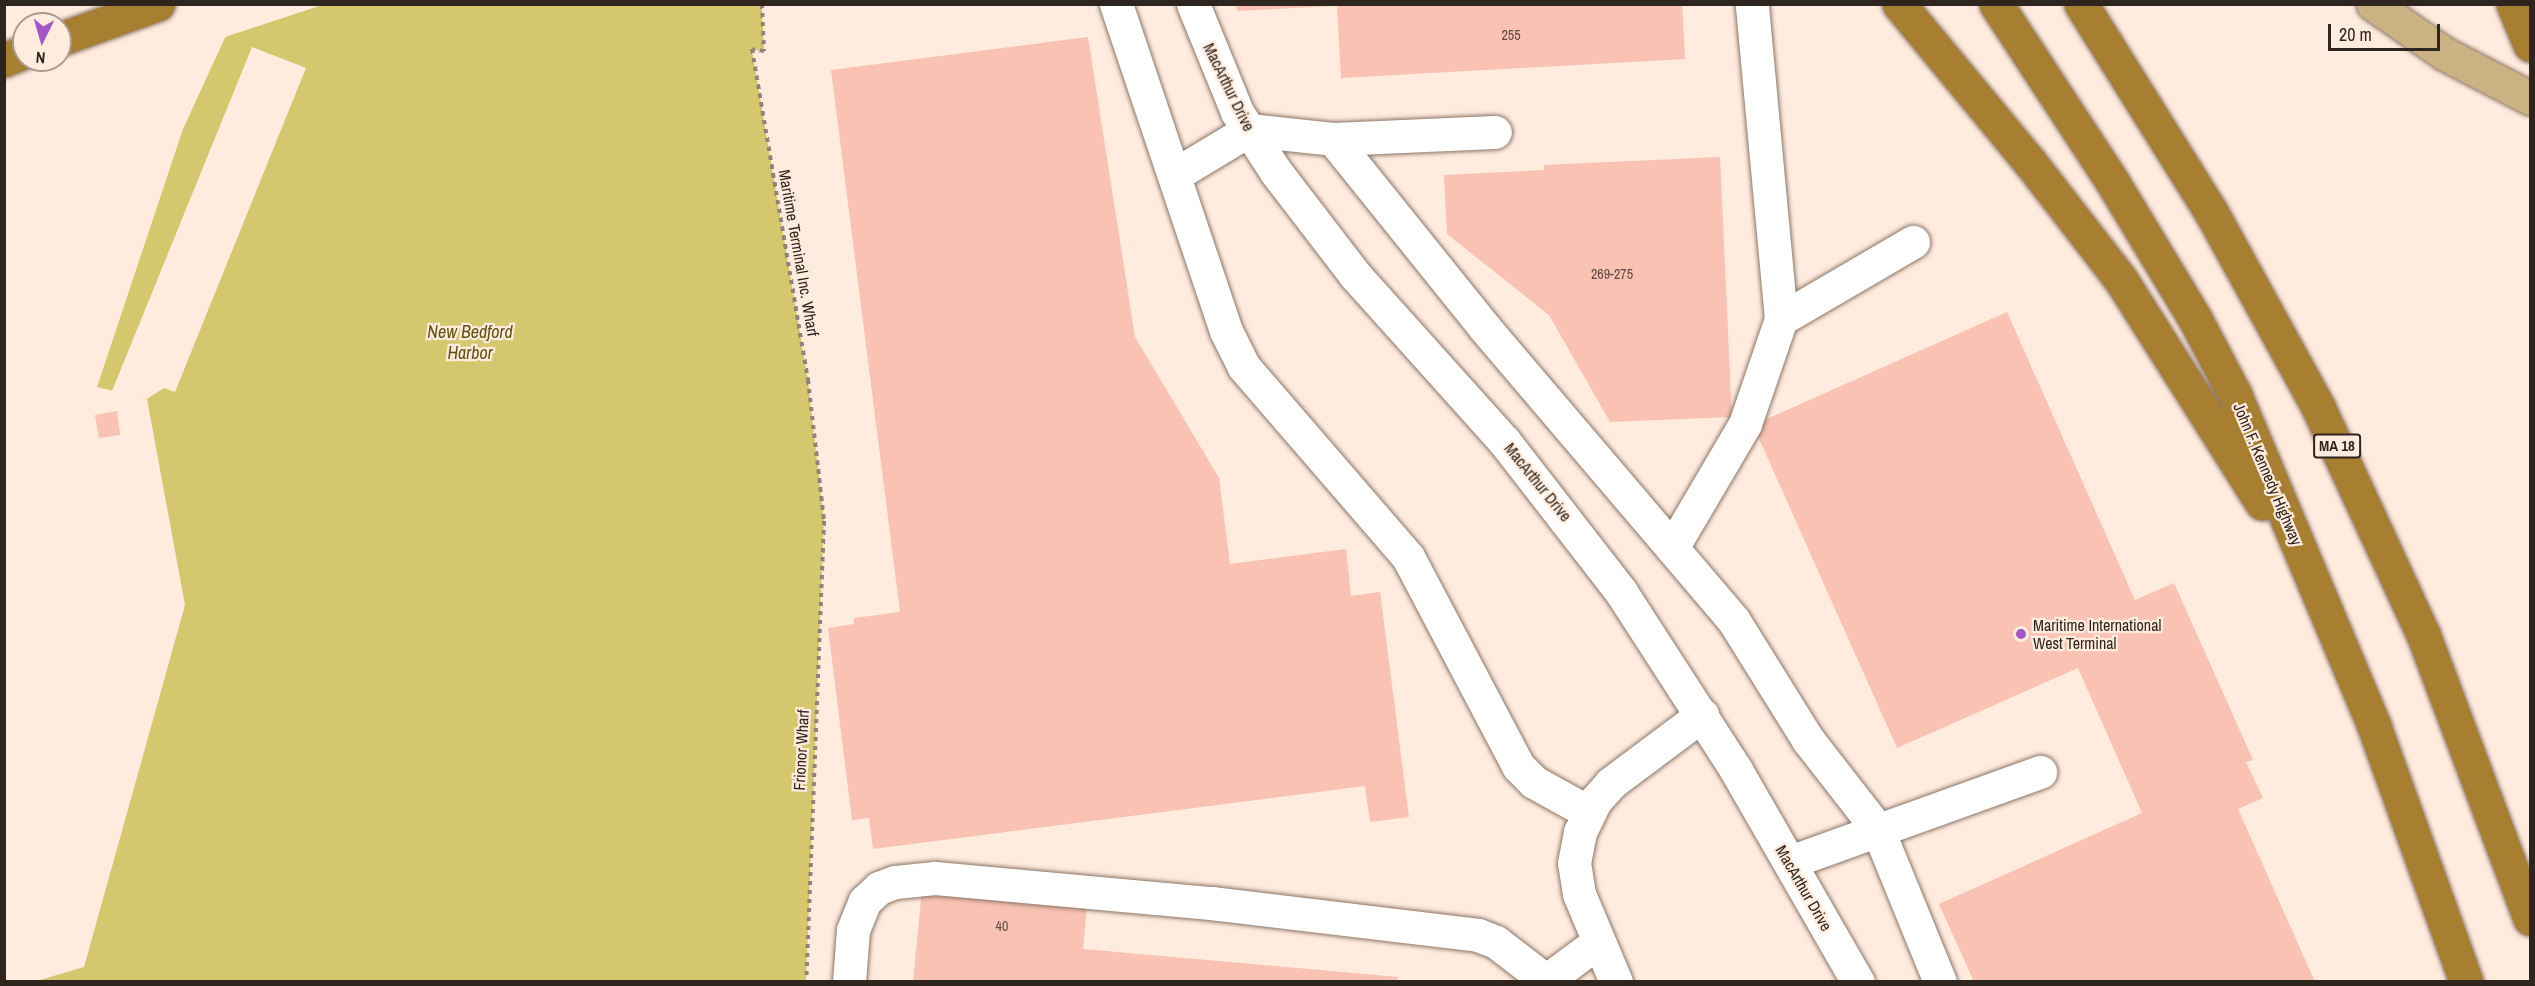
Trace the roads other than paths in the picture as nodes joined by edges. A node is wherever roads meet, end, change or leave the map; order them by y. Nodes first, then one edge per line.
1 (158, 4) edge
2 (1116, 4) edge
3 (1193, 4) edge
4 (1752, 4) edge
5 (1899, 4) edge
6 (1996, 4) edge
7 (2081, 4) edge
8 (2373, 4) edge
9 (2512, 4) edge
10 (72, 35) edge
11 (2530, 45) edge
12 (2530, 98) edge
13 (1249, 130) junction
14 (1495, 132) dead end
15 (1333, 139) junction
16 (1176, 174) junction
17 (1913, 242) dead end
18 (1780, 320) junction
19 (1672, 548) junction
20 (2323, 605) junction
21 (1702, 715) junction
22 (2040, 772) dead end
23 (1588, 812) junction
24 (1878, 830) junction
25 (1790, 862) junction
26 (2530, 919) edge
27 (1598, 942) junction
28 (849, 981) edge
29 (1548, 981) edge
30 (1616, 981) edge
31 (1858, 981) edge
32 (1940, 981) edge
33 (2466, 981) edge

1 - 10 highway
2 - 16 street
3 - 13 street, MacArthur Drive
4 - 18 street
5 - 20 highway
6 - 20 highway, John F. Kennedy Highway
7 - 26 highway, MA 18
8 - 12 main road
9 - 11 highway
13 - 15 street
13 - 16 street
13 - 21 street, MacArthur Drive
14 - 15 street
15 - 19 street
16 - 23 street
17 - 18 street
18 - 19 street
19 - 24 street
20 - 33 highway, John F. Kennedy Highway
21 - 23 street
21 - 25 street, MacArthur Drive
22 - 24 street
23 - 27 street
24 - 25 street
24 - 32 street
25 - 31 street, MacArthur Drive
27 - 29 street
27 - 30 street
28 - 29 street

